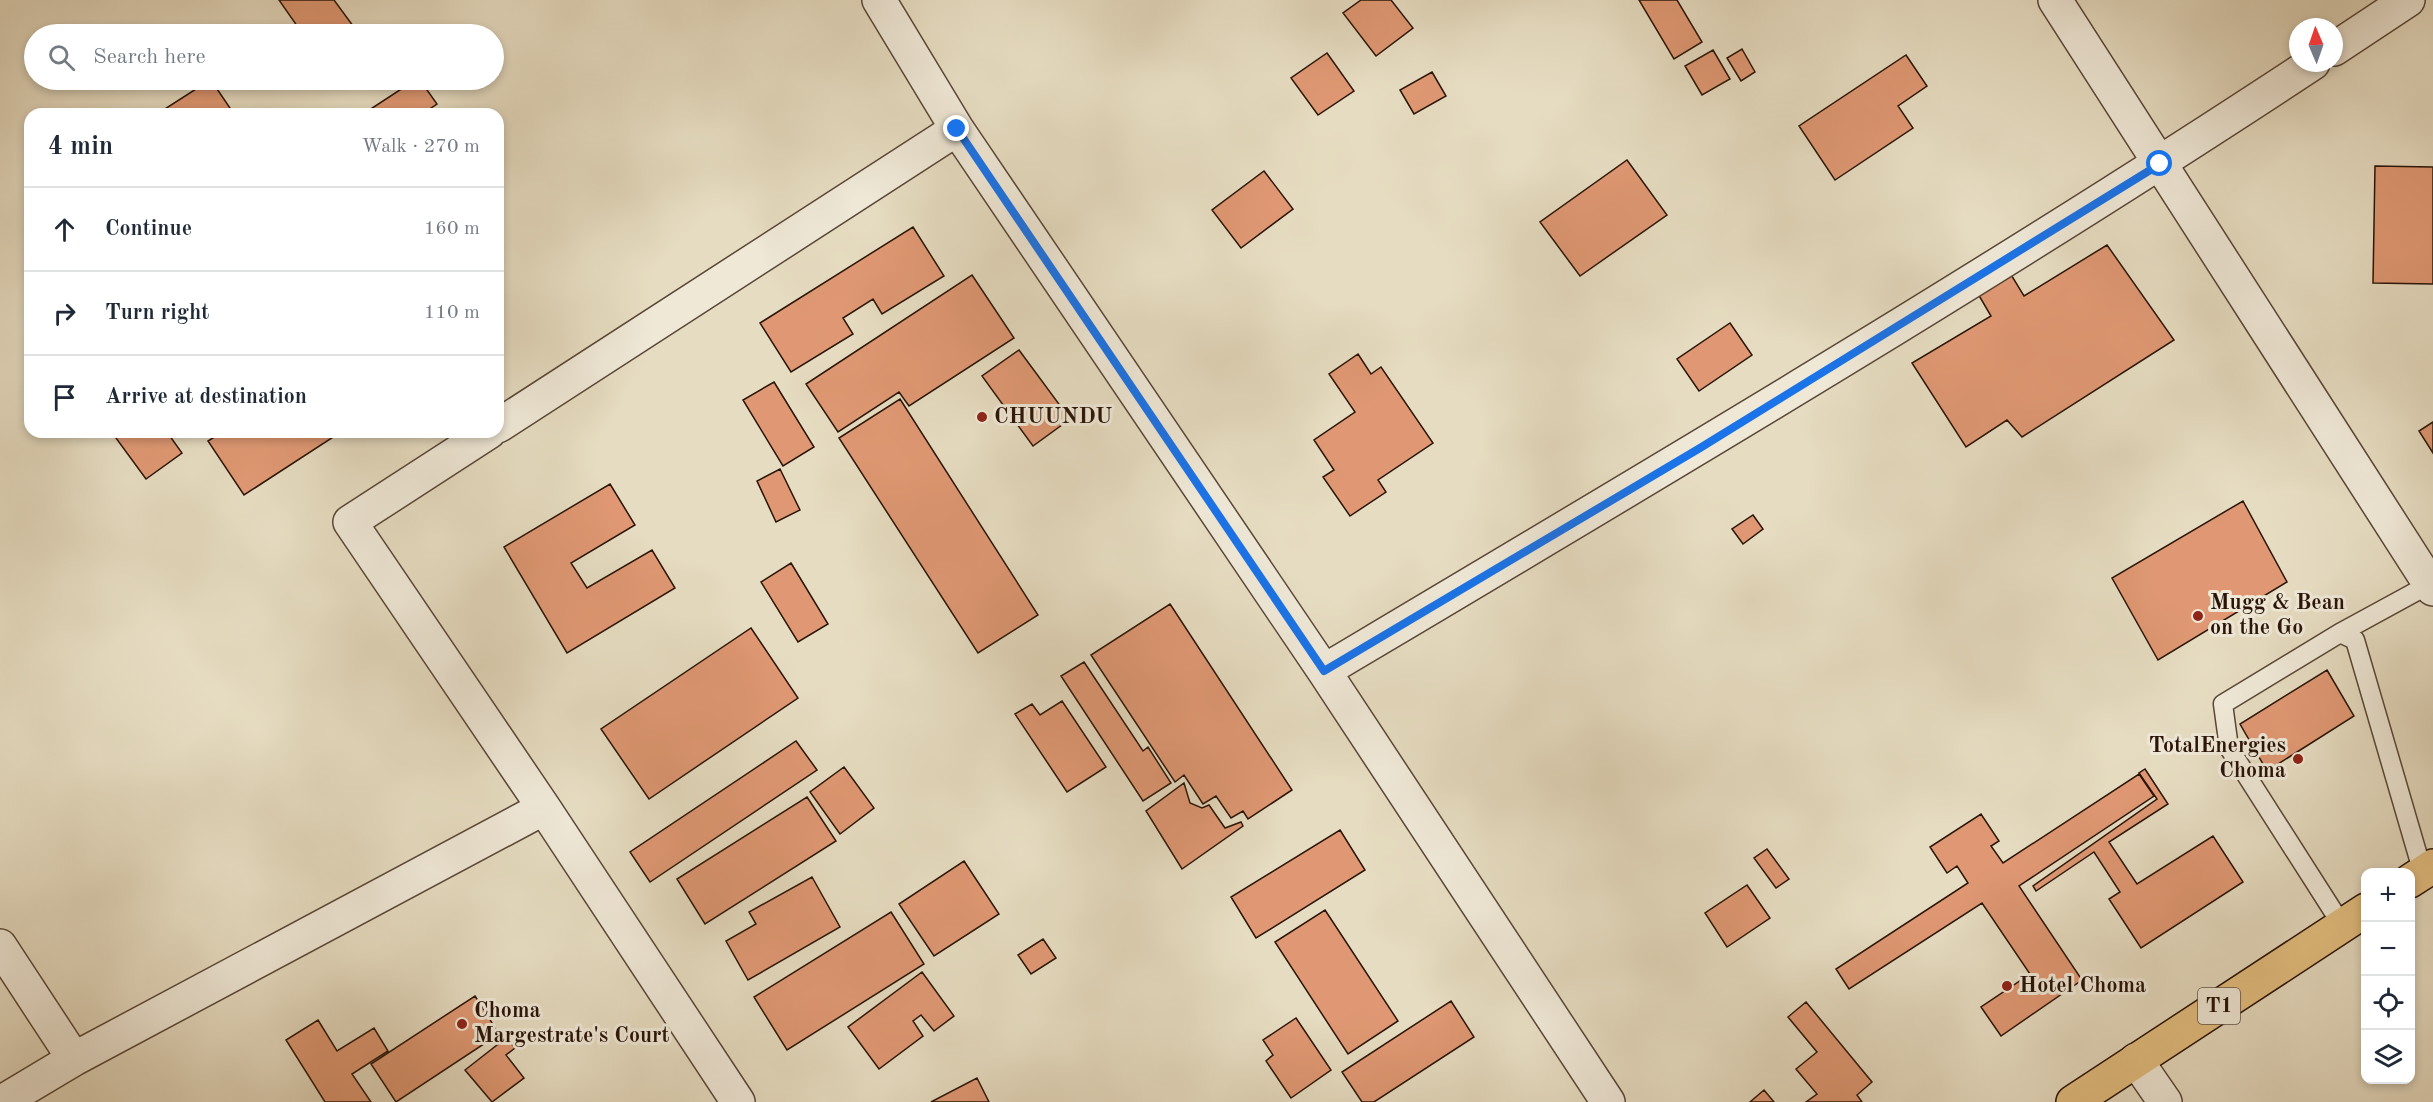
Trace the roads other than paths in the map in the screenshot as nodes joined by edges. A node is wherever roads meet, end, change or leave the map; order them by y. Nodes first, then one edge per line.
1 (879, 0) edge
2 (2055, 0) edge
3 (2408, 0) edge
4 (2343, 43) edge
5 (2299, 72) edge
6 (957, 129) junction
7 (2160, 164) junction
8 (504, 422) edge
9 (480, 438) edge
10 (2432, 587) edge
11 (2340, 633) junction
12 (1324, 671) junction
13 (544, 808) junction
14 (2422, 873) edge
15 (2354, 918) edge
16 (0, 946) edge
17 (74, 1059) junction
18 (2136, 1060) junction
19 (2, 1102) edge
20 (738, 1102) edge
21 (1608, 1102) edge
22 (2073, 1102) edge
23 (2164, 1102) edge

1 - 6 street
2 - 7 street
3 - 4 street
5 - 7 street
6 - 8 street
6 - 12 street
7 - 10 street
7 - 12 street
9 - 13 street
10 - 11 lane
11 - 14 lane
11 - 15 lane
12 - 21 street
13 - 17 street
13 - 20 street
15 - 18 highway, T1
16 - 17 street
17 - 19 street
18 - 22 highway, T1
18 - 23 street

